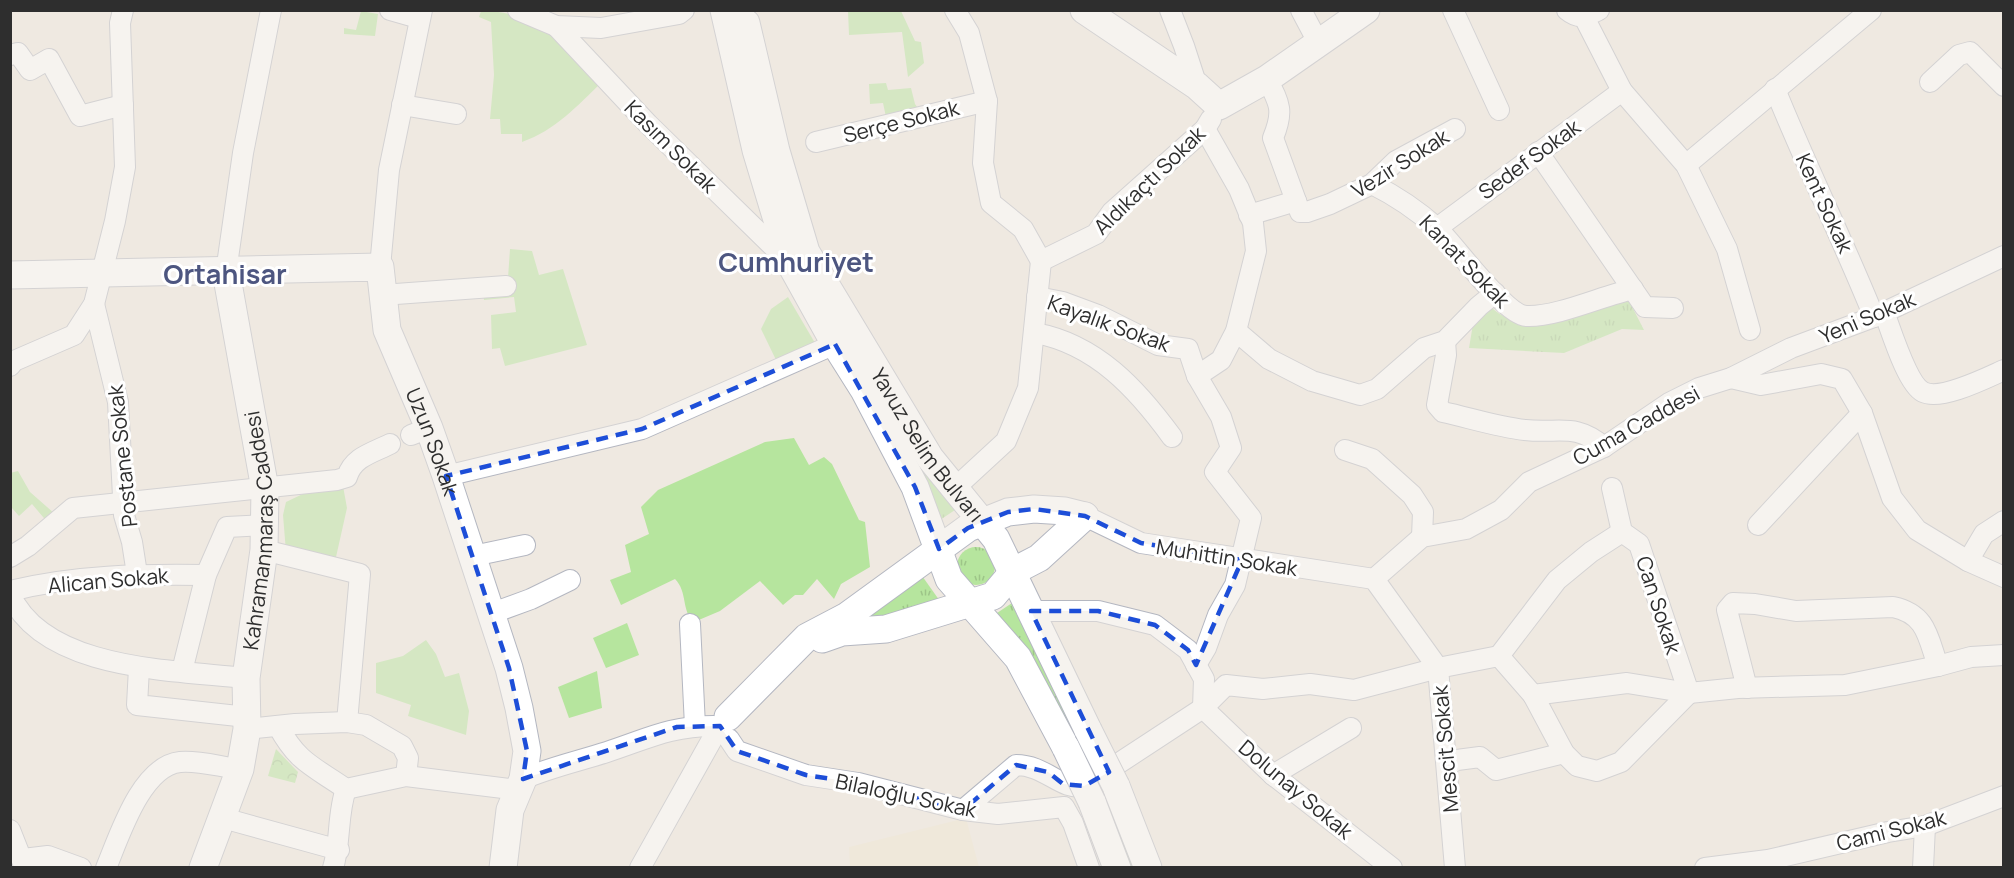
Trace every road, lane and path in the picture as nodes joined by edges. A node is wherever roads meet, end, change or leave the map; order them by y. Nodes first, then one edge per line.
1 (123, 10) edge
2 (271, 10) edge
3 (390, 10) edge
4 (518, 10) edge
5 (684, 10) edge
6 (724, 10) edge
7 (743, 10) edge
8 (955, 10) edge
9 (1084, 10) edge
10 (1170, 10) edge
11 (1301, 10) edge
12 (1453, 10) edge
13 (1871, 10) edge
14 (1359, 12) edge
15 (1583, 13) edge
16 (420, 14) edge
17 (556, 26) junction
18 (1319, 44) junction
19 (10, 56) edge
20 (1267, 79) junction
21 (1930, 82) dead end
22 (1197, 86) junction
23 (2004, 86) edge
24 (1775, 89) junction
25 (1622, 91) junction
26 (987, 101) junction
27 (123, 105) junction
28 (402, 105) junction
29 (1219, 106) junction
30 (1499, 110) dead end
31 (456, 114) dead end
32 (1205, 129) junction
33 (1455, 129) dead end
34 (816, 142) dead end
35 (1538, 152) junction
36 (1686, 165) junction
37 (1372, 184) junction
38 (1296, 201) junction
39 (1249, 215) junction
40 (1437, 228) junction
41 (2004, 256) edge
42 (1041, 261) junction
43 (790, 263) junction
44 (380, 267) junction
45 (226, 272) junction
46 (101, 274) junction
47 (10, 275) edge
48 (506, 286) dead end
49 (1633, 289) junction
50 (1495, 293) junction
51 (382, 295) junction
52 (1037, 297) junction
53 (93, 304) junction
54 (1673, 308) dead end
55 (1879, 315) junction
56 (1750, 330) dead end
57 (1236, 331) junction
58 (1035, 333) junction
59 (1445, 341) junction
60 (834, 344) junction
61 (10, 366) edge
62 (2004, 370) edge
63 (1197, 376) junction
64 (1731, 378) junction
65 (1862, 413) junction
66 (1172, 437) dead end
67 (390, 444) dead end
68 (1604, 447) junction
69 (1345, 450) dead end
70 (446, 476) junction
71 (955, 488) junction
72 (265, 489) junction
73 (1612, 489) dead end
74 (125, 501) junction
75 (1086, 516) junction
76 (2004, 521) edge
77 (982, 523) junction
78 (1758, 525) dead end
79 (1622, 532) junction
80 (265, 537) junction
81 (1422, 537) junction
82 (525, 545) dead end
83 (939, 549) junction
84 (473, 556) junction
85 (10, 557) edge
86 (1242, 560) junction
87 (1968, 561) junction
88 (1014, 571) junction
89 (137, 574) junction
90 (206, 575) junction
91 (2004, 577) edge
92 (1374, 579) junction
93 (570, 580) dead end
94 (10, 593) edge
95 (972, 603) junction
96 (1031, 611) junction
97 (490, 614) junction
98 (690, 624) dead end
99 (840, 626) junction
100 (2004, 655) edge
101 (1499, 656) junction
102 (1196, 665) junction
103 (1938, 666) junction
104 (139, 668) junction
105 (1438, 668) junction
106 (182, 671) junction
107 (246, 678) junction
108 (1747, 687) junction
109 (1689, 693) junction
110 (1533, 695) junction
111 (1203, 708) junction
112 (347, 722) junction
113 (247, 723) junction
114 (278, 726) junction
115 (719, 727) junction
116 (1351, 728) dead end
117 (1564, 753) junction
118 (1447, 765) junction
119 (240, 769) junction
120 (1273, 775) junction
121 (406, 776) junction
122 (1112, 779) junction
123 (521, 785) junction
124 (346, 789) junction
125 (2004, 796) edge
126 (963, 810) junction
127 (223, 818) junction
128 (1926, 826) junction
129 (10, 830) edge
130 (336, 859) edge
131 (24, 863) edge
132 (1768, 864) edge
133 (81, 867) edge
134 (106, 867) edge
135 (203, 867) edge
136 (503, 867) edge
137 (640, 867) edge
138 (1089, 867) edge
139 (1117, 867) edge
140 (1148, 867) edge
141 (1392, 867) edge
142 (1455, 867) edge
143 (1705, 867) edge
144 (1923, 867) edge

1 - 27 street
2 - 45 street, Kahramanmaraş Caddesi
3 - 16 street
4 - 17 street
5 - 17 street
6 - 43 main road, Yavuz Selim Bulvarı
7 - 71 main road, Yavuz Selim Bulvarı
8 - 26 street
9 - 22 main road
10 - 22 street
11 - 18 street
12 - 30 street
13 - 24 street
14 - 18 main road
15 - 25 street
16 - 28 street, Uzun Sokak
17 - 43 street, Kasım Sokak
18 - 20 main road
19 - 27 street
20 - 29 main road
20 - 38 street
21 - 23 street
22 - 29 main road
24 - 36 street
24 - 55 street, Kent Sokak
25 - 35 street, Sedef Sokak
25 - 36 street
26 - 34 street, Serçe Sokak
26 - 42 street
27 - 46 street
28 - 31 street
28 - 44 street, Uzun Sokak
29 - 32 street, Aldıkaçtı Sokak
32 - 39 street
32 - 42 street, Aldıkaçtı Sokak
33 - 37 street, Vezir Sokak
35 - 40 street, Sedef Sokak
35 - 49 street
36 - 56 street
37 - 38 street, Vezir Sokak
37 - 40 street, Kanat Sokak
38 - 39 street
39 - 57 street
40 - 50 street, Kanat Sokak
41 - 55 street, Yeni Sokak
42 - 52 street
43 - 60 main road, Yavuz Selim Bulvarı
44 - 45 main road
44 - 51 main road, Uzun Sokak
45 - 46 main road
45 - 72 main road, Kahramanmaraş Caddesi
46 - 47 main road
46 - 53 street
48 - 51 street
49 - 50 street, Kanat Sokak
49 - 54 street
50 - 59 street
51 - 70 main road, Uzun Sokak
52 - 58 street
52 - 63 street, Kayalık Sokak
53 - 61 street
53 - 74 street, Postane Sokak
55 - 62 street, Kent Sokak
55 - 64 street, Yeni Sokak
57 - 59 street
57 - 63 street
58 - 66 street
58 - 71 street
59 - 68 street
60 - 70 street
60 - 83 main road, Yavuz Selim Bulvarı
63 - 86 street
64 - 65 street
64 - 68 street, Cuma Caddesi
65 - 78 street
65 - 87 street
67 - 72 street
68 - 81 street, Cuma Caddesi
69 - 81 street
70 - 84 main road, Uzun Sokak
71 - 77 main road, Yavuz Selim Bulvarı
72 - 74 street
72 - 80 main road, Kahramanmaraş Caddesi
73 - 79 street, Can Sokak
74 - 85 street
74 - 89 street, Postane Sokak
75 - 77 main road
75 - 86 street, Muhittin Sokak
75 - 88 main road
76 - 87 street
77 - 83 main road
77 - 88 main road, Yavuz Selim Bulvarı
79 - 101 street
79 - 109 street, Can Sokak
80 - 90 street
80 - 107 main road, Kahramanmaraş Caddesi
80 - 112 street
81 - 92 street
82 - 84 street
83 - 95 main road, Yavuz Selim Bulvarı
83 - 99 main road
84 - 97 main road, Uzun Sokak
86 - 92 street, Muhittin Sokak
86 - 102 street
87 - 91 street
88 - 95 main road
88 - 96 main road, Yavuz Selim Bulvarı
89 - 90 street, Alican Sokak
89 - 94 street, Alican Sokak
90 - 106 street
92 - 105 street, Mescit Sokak
93 - 97 street
94 - 104 street
95 - 99 main road
95 - 139 main road, Yavuz Selim Bulvarı, bridge
96 - 102 street
96 - 122 main road, Yavuz Selim Bulvarı, bridge
97 - 123 main road, Uzun Sokak
98 - 115 street
99 - 115 main road
100 - 103 street
101 - 105 street
101 - 110 street
102 - 111 street
103 - 108 street
103 - 108 street
104 - 106 street
104 - 113 street
105 - 111 street
105 - 118 street, Mescit Sokak
106 - 107 street
107 - 113 main road, Kahramanmaraş Caddesi
108 - 109 street
109 - 110 street
109 - 117 street
110 - 117 street
111 - 120 street, Dolunay Sokak
111 - 122 street
112 - 114 street
112 - 121 street
113 - 114 street
113 - 119 main road, Kahramanmaraş Caddesi
114 - 124 street
115 - 123 street
115 - 126 street, Bilaloğlu Sokak
115 - 137 street
116 - 120 street
117 - 118 street
118 - 142 street, Mescit Sokak
119 - 127 main road, Kahramanmaraş Caddesi
119 - 134 street
120 - 141 street, Dolunay Sokak
121 - 123 street
121 - 124 street
122 - 126 street
122 - 140 main road, Yavuz Selim Bulvarı
123 - 136 main road, Uzun Sokak
124 - 130 street
125 - 128 street, Cami Sokak
126 - 138 street, Bilaloğlu Sokak
127 - 130 street
127 - 135 main road, Kahramanmaraş Caddesi
128 - 132 street, Cami Sokak
128 - 144 street
129 - 131 street
131 - 133 street
132 - 143 street, Cami Sokak

